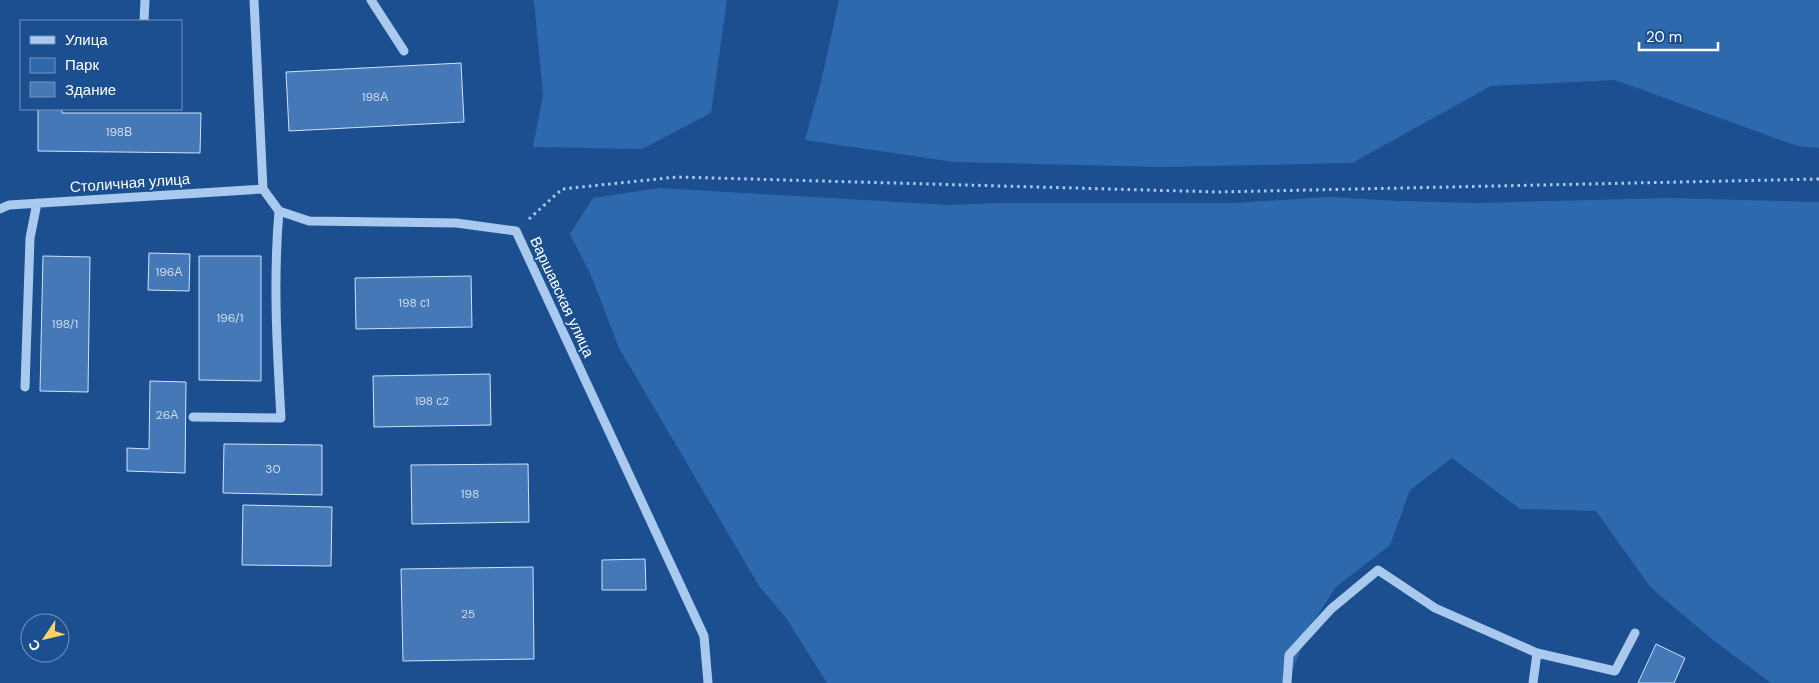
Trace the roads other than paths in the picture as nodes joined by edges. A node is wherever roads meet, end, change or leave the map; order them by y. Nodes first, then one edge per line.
1 (144, 0) edge
2 (254, 0) edge
3 (371, 0) edge
4 (144, 20) edge
5 (404, 51) dead end
6 (263, 188) junction
7 (37, 203) junction
8 (0, 209) edge
9 (279, 211) junction
10 (25, 387) dead end
11 (193, 417) dead end
12 (1635, 633) dead end
13 (1537, 653) junction
14 (708, 683) edge
15 (1286, 683) edge
16 (1533, 683) edge

1 - 4 street
2 - 6 street
3 - 5 street
6 - 7 street, Столичная улица
6 - 9 street
7 - 8 street, Столичная улица
7 - 10 street
9 - 11 street
9 - 14 street, Варшавская улица
12 - 13 street
13 - 15 street
13 - 16 street

